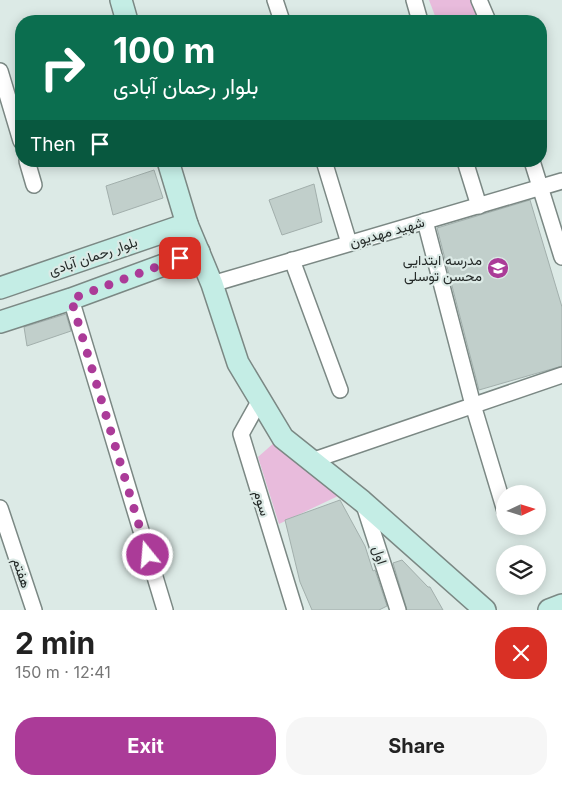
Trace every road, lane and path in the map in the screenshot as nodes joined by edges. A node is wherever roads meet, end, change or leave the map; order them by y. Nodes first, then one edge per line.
1 (121, 0) edge
2 (275, 0) edge
3 (414, 0) edge
4 (480, 0) edge
5 (125, 15) edge
6 (280, 15) edge
7 (418, 15) edge
8 (486, 15) edge
9 (0, 72) edge
10 (15, 122) edge
11 (29, 167) edge
12 (170, 167) edge
13 (326, 167) edge
14 (467, 167) edge
15 (534, 167) edge
16 (562, 181) edge
17 (34, 185) dead end
18 (540, 188) junction
19 (479, 206) junction
20 (425, 221) junction
21 (186, 224) junction
22 (349, 243) junction
23 (199, 252) junction
24 (562, 257) edge
25 (292, 260) junction
26 (212, 284) junction
27 (0, 288) edge
28 (71, 299) junction
29 (0, 322) edge
30 (562, 375) edge
31 (340, 390) dead end
32 (260, 400) junction
33 (472, 405) junction
34 (311, 460) junction
35 (497, 485) edge
36 (362, 501) junction
37 (0, 508) edge
38 (562, 605) edge
39 (34, 610) edge
40 (165, 610) edge
41 (294, 610) edge
42 (398, 610) edge
43 (486, 610) edge
44 (549, 610) edge

1 - 5 street
2 - 6 street
3 - 7 street
4 - 8 street
9 - 10 street
11 - 17 street
12 - 21 street
13 - 22 street
14 - 19 street
15 - 18 street
16 - 18 street, شهید مهدیون
18 - 19 street, شهید مهدیون
18 - 24 street
19 - 20 street, شهید مهدیون
20 - 22 street, شهید مهدیون
20 - 33 street
21 - 23 street
21 - 27 street, بلوار رحمان آبادی
22 - 25 street, شهید مهدیون
23 - 26 street
23 - 28 street
25 - 26 street, شهید مهدیون
25 - 31 street
26 - 32 street
28 - 29 street
28 - 40 street
30 - 33 street
32 - 34 street
32 - 41 street, سوم
33 - 34 street
33 - 35 street
34 - 36 street
36 - 42 street, اول
36 - 43 street
37 - 39 street, هفتم
38 - 44 street

